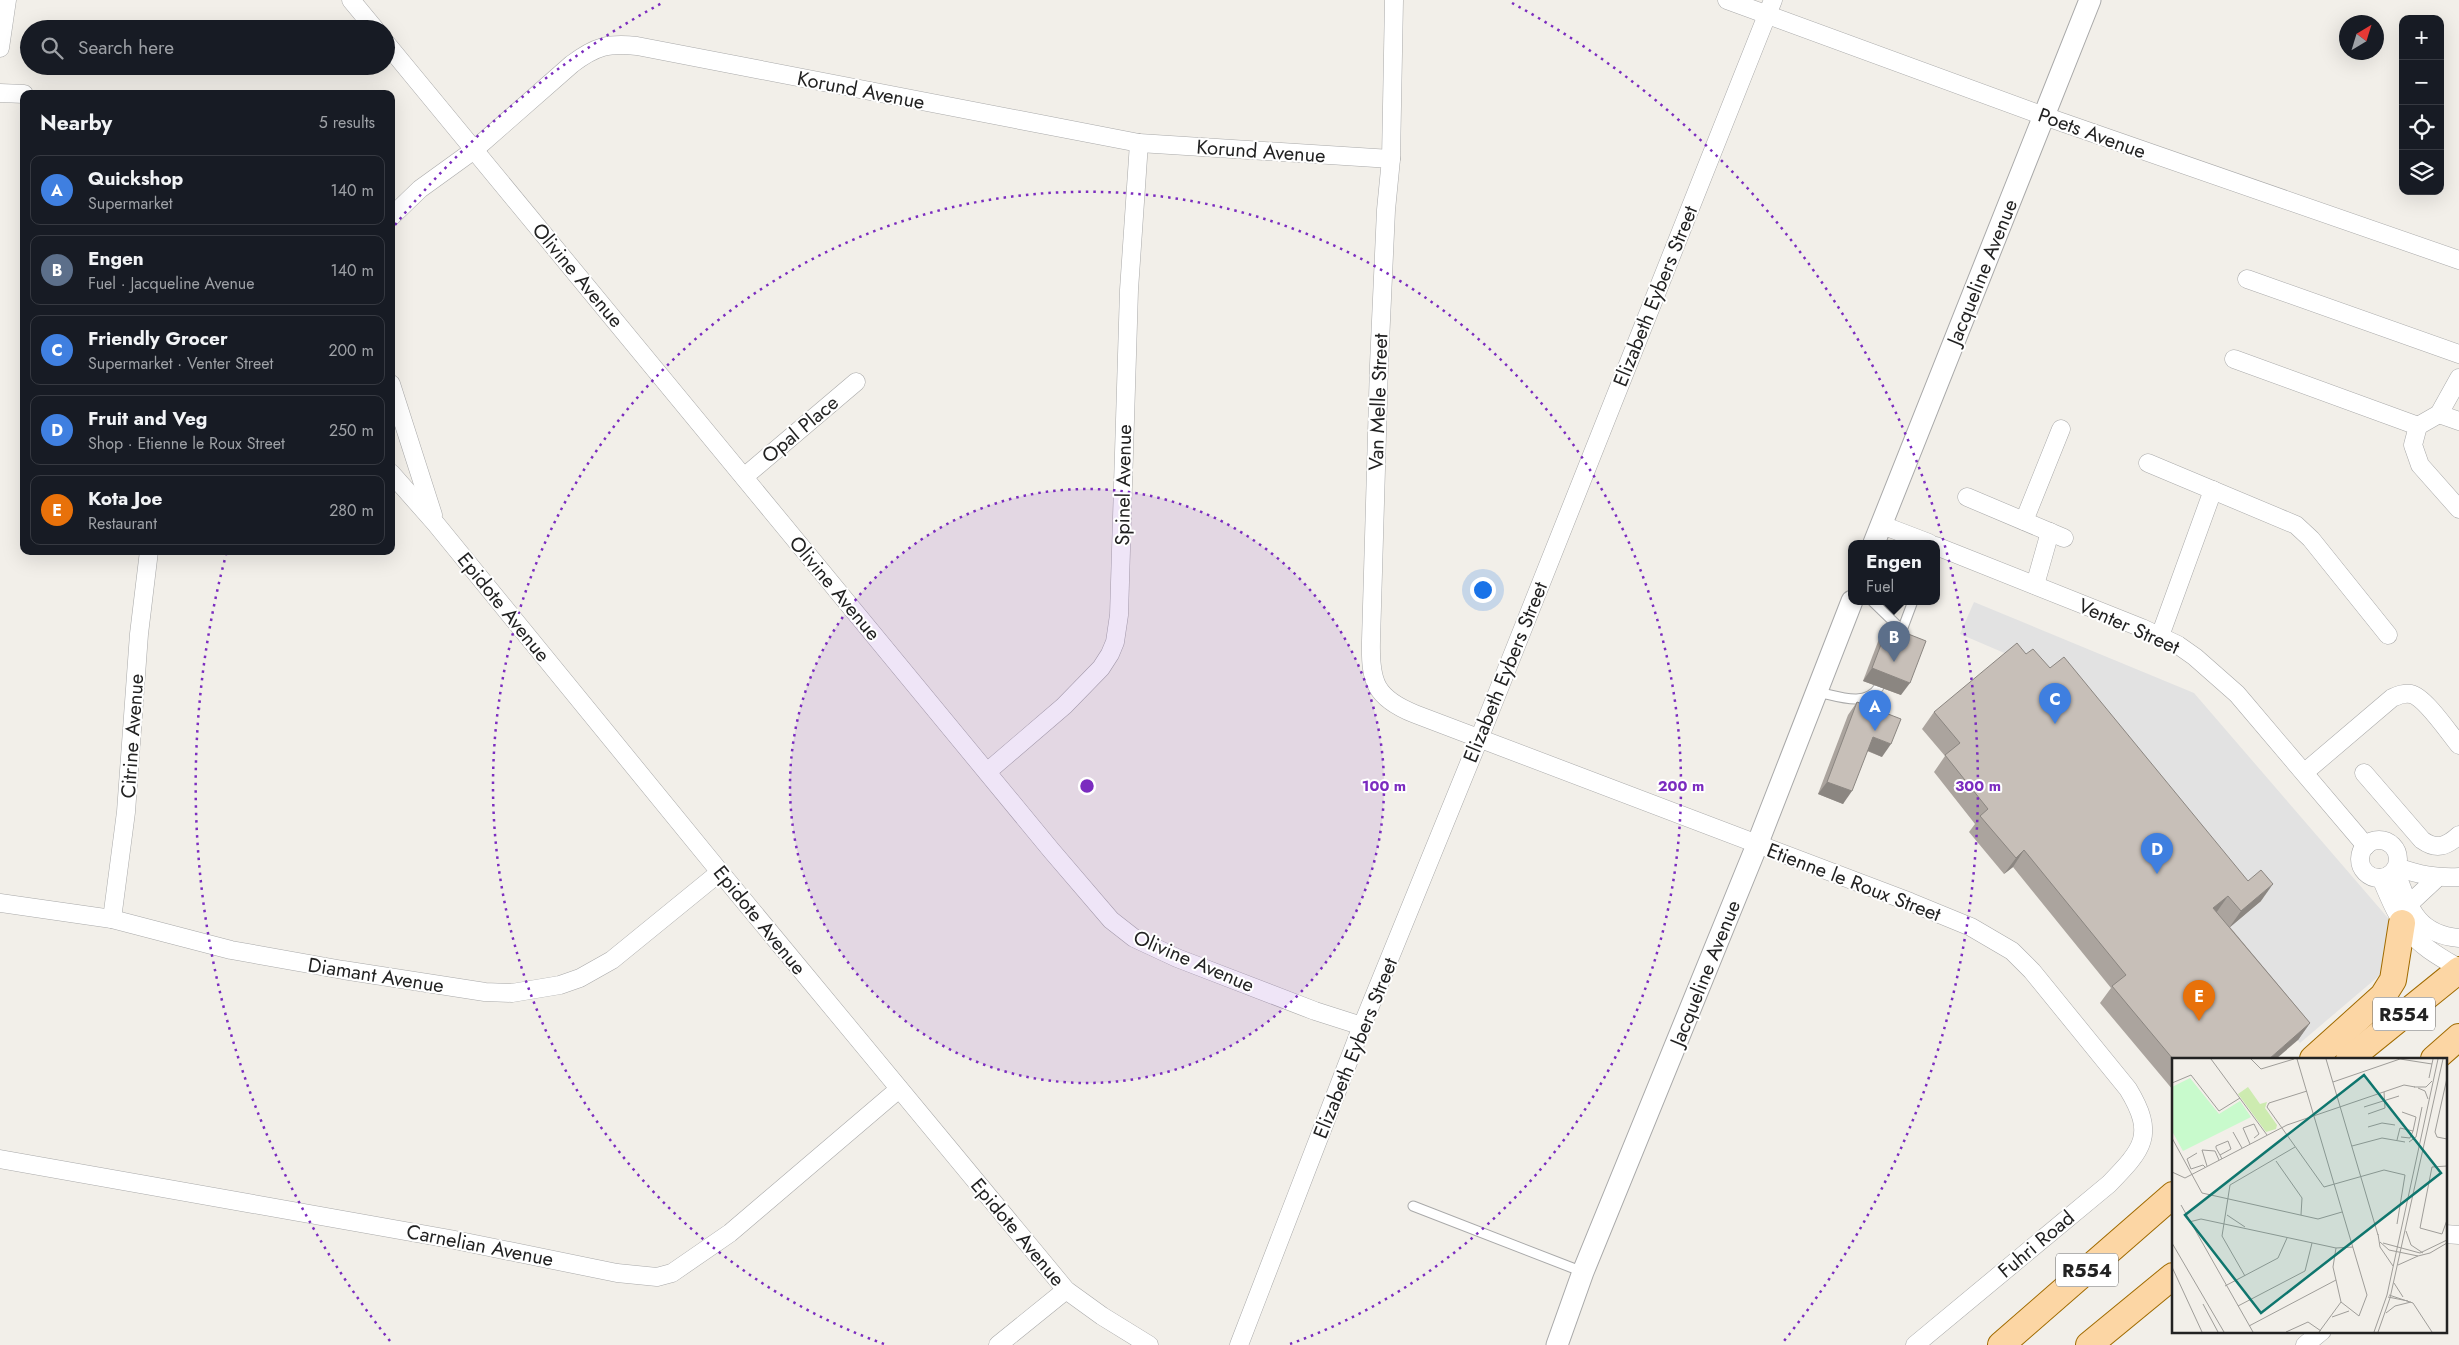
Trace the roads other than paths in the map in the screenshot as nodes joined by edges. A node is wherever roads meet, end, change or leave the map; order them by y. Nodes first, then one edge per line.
1 (6, 0) edge
2 (351, 0) edge
3 (1394, 0) edge
4 (1726, 0) edge
5 (2090, 0) edge
6 (1770, 7) edge
7 (368, 20) edge
8 (0, 48) edge
9 (395, 54) edge
10 (0, 93) edge
11 (20, 94) edge
12 (2044, 116) junction
13 (1139, 143) junction
14 (474, 150) junction
15 (1391, 159) junction
16 (395, 213) edge
17 (2459, 260) edge
18 (2247, 279) dead end
19 (2459, 354) edge
20 (2234, 359) dead end
21 (2459, 378) edge
22 (856, 382) dead end
23 (395, 396) edge
24 (2440, 414) junction
25 (2459, 421) edge
26 (2418, 426) junction
27 (2061, 429) dead end
28 (2148, 463) dead end
29 (744, 477) junction
30 (395, 478) edge
31 (2213, 490) junction
32 (1967, 497) dead end
33 (2459, 509) edge
34 (2024, 521) junction
35 (436, 524) junction
36 (1878, 534) edge
37 (1912, 540) edge
38 (1940, 548) edge
39 (149, 555) edge
40 (2035, 585) junction
41 (1850, 605) edge
42 (1876, 605) edge
43 (1912, 605) edge
44 (1902, 630) junction
45 (2388, 635) dead end
46 (2160, 636) junction
47 (1896, 645) edge
48 (1879, 687) edge
49 (1817, 692) junction
50 (1479, 739) junction
51 (2459, 745) edge
52 (987, 772) junction
53 (2304, 772) junction
54 (2364, 773) dead end
55 (2459, 836) edge
56 (1757, 845) junction
57 (2366, 846) junction
58 (720, 872) junction
59 (2391, 872) junction
60 (2459, 877) edge
61 (2437, 878) junction
62 (0, 904) edge
63 (2405, 914) junction
64 (112, 920) junction
65 (2459, 938) edge
66 (2459, 969) edge
67 (1362, 1026) junction
68 (2459, 1037) edge
69 (2314, 1058) edge
70 (2350, 1058) edge
71 (2435, 1058) edge
72 (899, 1090) junction
73 (2144, 1133) joint
74 (0, 1159) edge
75 (2172, 1197) edge
76 (1413, 1206) dead end
77 (2446, 1234) edge
78 (2459, 1235) edge
79 (1583, 1272) junction
80 (2172, 1277) edge
81 (1066, 1290) junction
82 (2321, 1332) edge
83 (998, 1345) edge
84 (1149, 1345) edge
85 (1239, 1345) edge
86 (1557, 1345) edge
87 (1914, 1345) edge
88 (2001, 1345) edge
89 (2089, 1345) edge
90 (2305, 1345) edge

1 - 8 street
2 - 7 street
3 - 15 street, Van Melle Street
4 - 6 street, Poets Avenue
5 - 12 street, Jacqueline Avenue
6 - 12 street, Poets Avenue
6 - 50 street, Elizabeth Eybers Street
9 - 14 street, Olivine Avenue
10 - 11 street
12 - 17 street, Poets Avenue
12 - 36 street, Jacqueline Avenue
13 - 14 street, Korund Avenue
13 - 15 street, Korund Avenue
13 - 52 street, Spinel Avenue
14 - 16 street, Korund Avenue
14 - 29 street, Olivine Avenue
15 - 50 street, Van Melle Street
18 - 19 street
20 - 26 street
21 - 24 street
22 - 29 street, Opal Place
23 - 35 street
24 - 25 street
24 - 26 street
26 - 33 street
27 - 34 street
28 - 31 street
29 - 52 street, Olivine Avenue
30 - 35 street, Epidote Avenue
31 - 45 street
31 - 46 street
32 - 34 street
34 - 40 street
35 - 58 street, Epidote Avenue
36 - 37 street
38 - 40 street, Venter Street
39 - 64 street, Citrine Avenue
40 - 46 street, Venter Street
41 - 49 street, Jacqueline Avenue
42 - 44 lane
43 - 44 lane
44 - 47 lane
46 - 53 street, Venter Street
48 - 49 lane
49 - 56 street, Jacqueline Avenue
50 - 56 street, Etienne le Roux Street
50 - 67 street, Elizabeth Eybers Street
51 - 53 street
52 - 67 street, Olivine Avenue
53 - 57 street, Venter Street
54 - 55 street
56 - 73 street, Etienne le Roux Street
56 - 79 street, Jacqueline Avenue
57 - 59 street
57 - 59 street
58 - 64 street, Diamant Avenue
58 - 72 street, Epidote Avenue
59 - 61 street
59 - 63 street
60 - 61 street
61 - 63 street
62 - 64 street, Diamant Avenue
63 - 65 street
63 - 66 street
63 - 69 main road
66 - 70 main road, R554
67 - 85 street, Elizabeth Eybers Street
68 - 71 main road, R554
72 - 74 street, Carnelian Avenue
72 - 81 street, Epidote Avenue
73 - 87 street, Fuhri Road
75 - 88 main road, R554
76 - 79 lane
77 - 78 street
79 - 86 street, Jacqueline Avenue
80 - 89 main road, R554
81 - 83 street
81 - 84 street, Epidote Avenue
82 - 90 street

